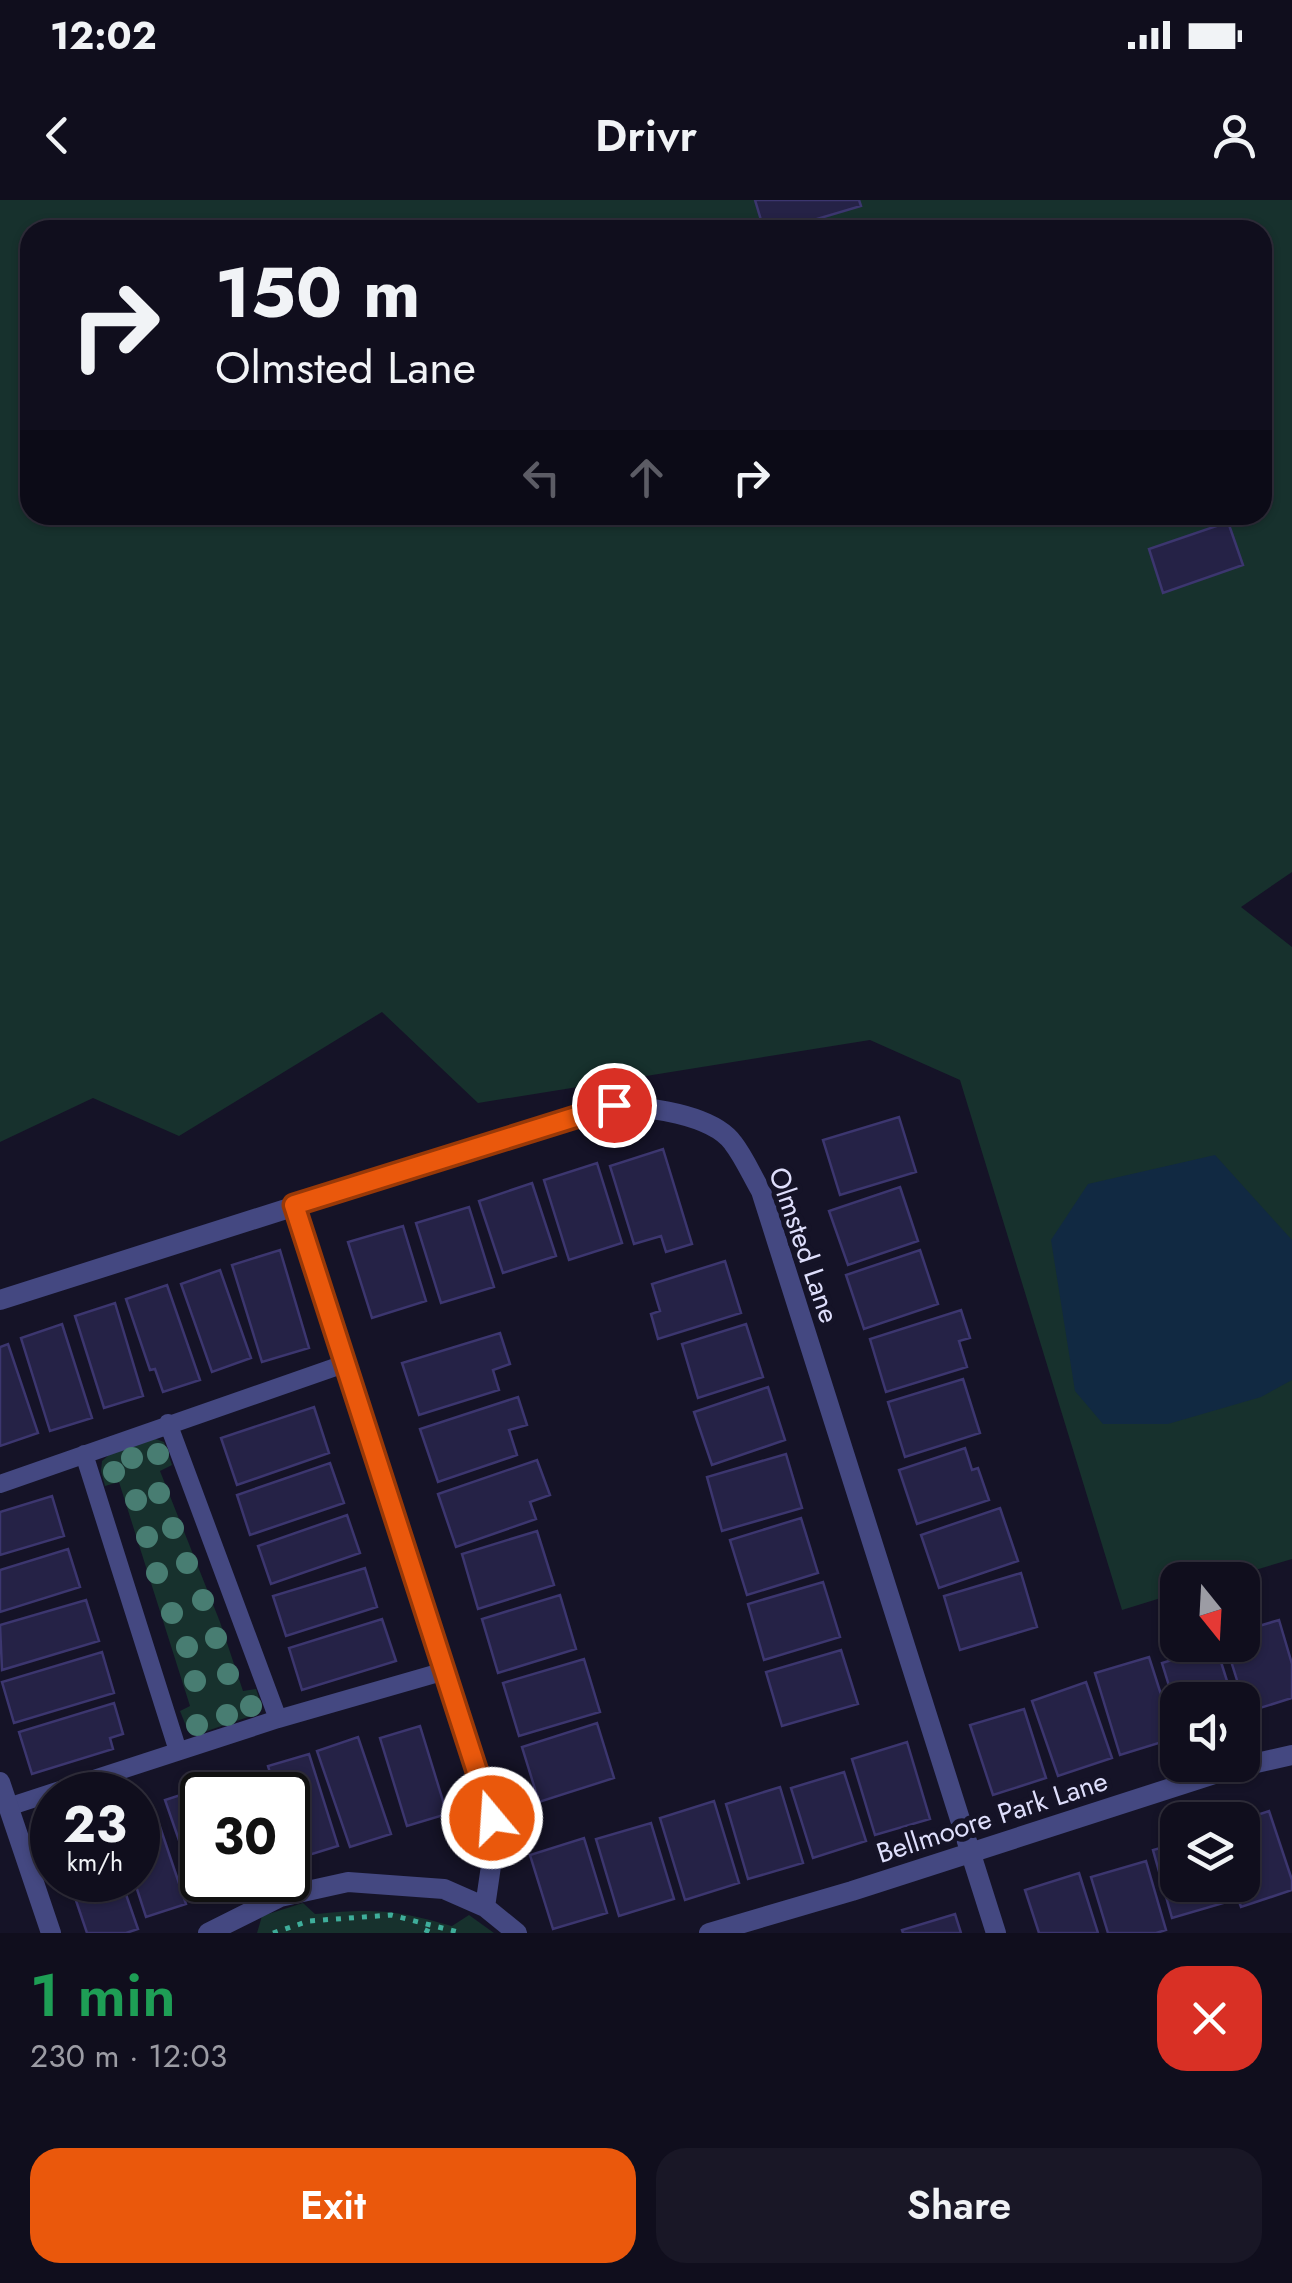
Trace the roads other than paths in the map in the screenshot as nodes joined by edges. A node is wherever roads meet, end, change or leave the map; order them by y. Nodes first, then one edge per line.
1 (294, 1205) junction
2 (0, 1300) edge
3 (347, 1363) junction
4 (168, 1424) junction
5 (84, 1454) junction
6 (0, 1484) edge
7 (445, 1671) junction
8 (278, 1718) junction
9 (178, 1751) junction
10 (1292, 1755) edge
11 (0, 1782) edge
12 (8, 1807) junction
13 (969, 1854) junction
14 (485, 1907) junction
15 (51, 1933) edge
16 (208, 1933) edge
17 (518, 1933) edge
18 (709, 1933) edge
19 (996, 1933) edge

1 - 2 street, Olmsted Lane
1 - 3 street
1 - 13 street, Olmsted Lane
3 - 4 lane
3 - 7 street
4 - 5 lane
4 - 8 lane
5 - 6 lane
5 - 9 lane
7 - 8 lane
7 - 14 street
8 - 9 lane
9 - 12 lane
10 - 13 street, Bellmoore Park Lane
11 - 12 street
12 - 15 street
13 - 18 street, Bellmoore Park Lane
13 - 19 street, Olmsted Lane
14 - 16 street
14 - 17 street

